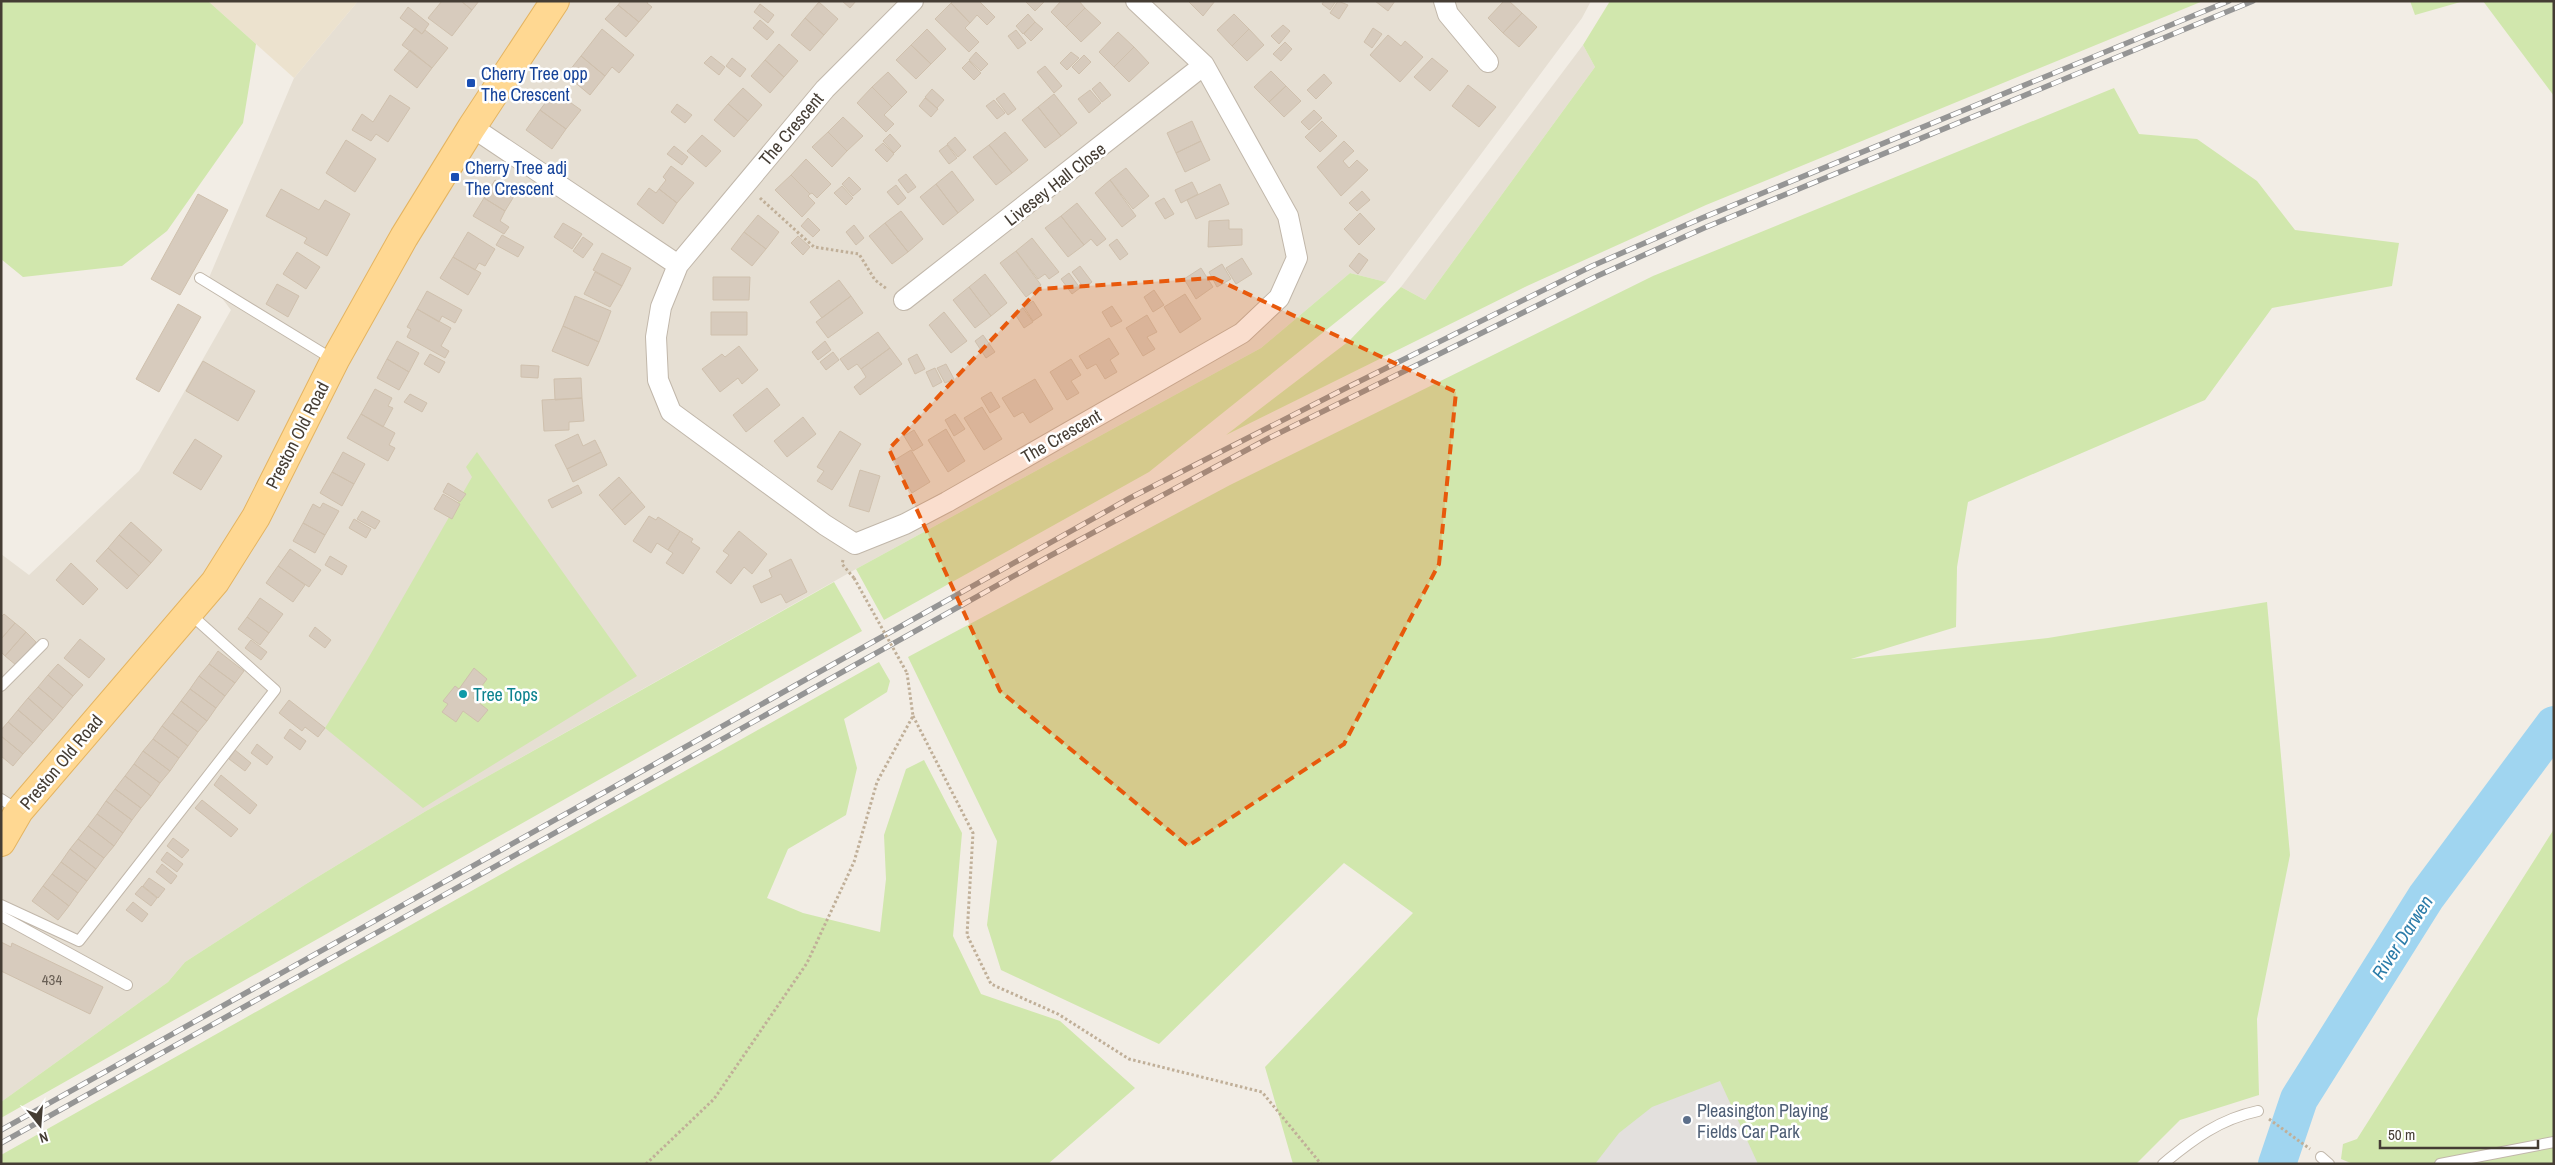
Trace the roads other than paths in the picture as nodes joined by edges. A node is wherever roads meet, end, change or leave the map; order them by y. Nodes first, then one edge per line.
1 (555, 1) edge
2 (912, 1) edge
3 (1136, 1) edge
4 (1444, 1) edge
5 (1488, 62) dead end
6 (1204, 66) junction
7 (472, 127) junction
8 (678, 264) junction
9 (200, 278) dead end
10 (904, 300) road end
11 (335, 360) junction
12 (189, 613) junction
13 (43, 644) dead end
14 (1, 686) edge
15 (10, 805) edge
16 (1, 842) edge
17 (1, 905) edge
18 (1, 916) edge
19 (127, 985) dead end
20 (2258, 1111) road end
21 (2554, 1142) edge
22 (2163, 1164) edge
23 (2440, 1164) edge

1 - 7 main road, Preston Old Road
2 - 8 street, The Crescent
3 - 6 street, The Crescent
4 - 5 street
6 - 8 street, The Crescent
6 - 10 street, Livesey Hall Close
7 - 8 street
7 - 11 main road, Preston Old Road
9 - 11 lane
11 - 12 main road, Preston Old Road
12 - 15 main road, Preston Old Road
12 - 17 lane
13 - 14 lane
15 - 16 main road, Preston Old Road
18 - 19 lane
20 - 22 lane
21 - 23 lane

